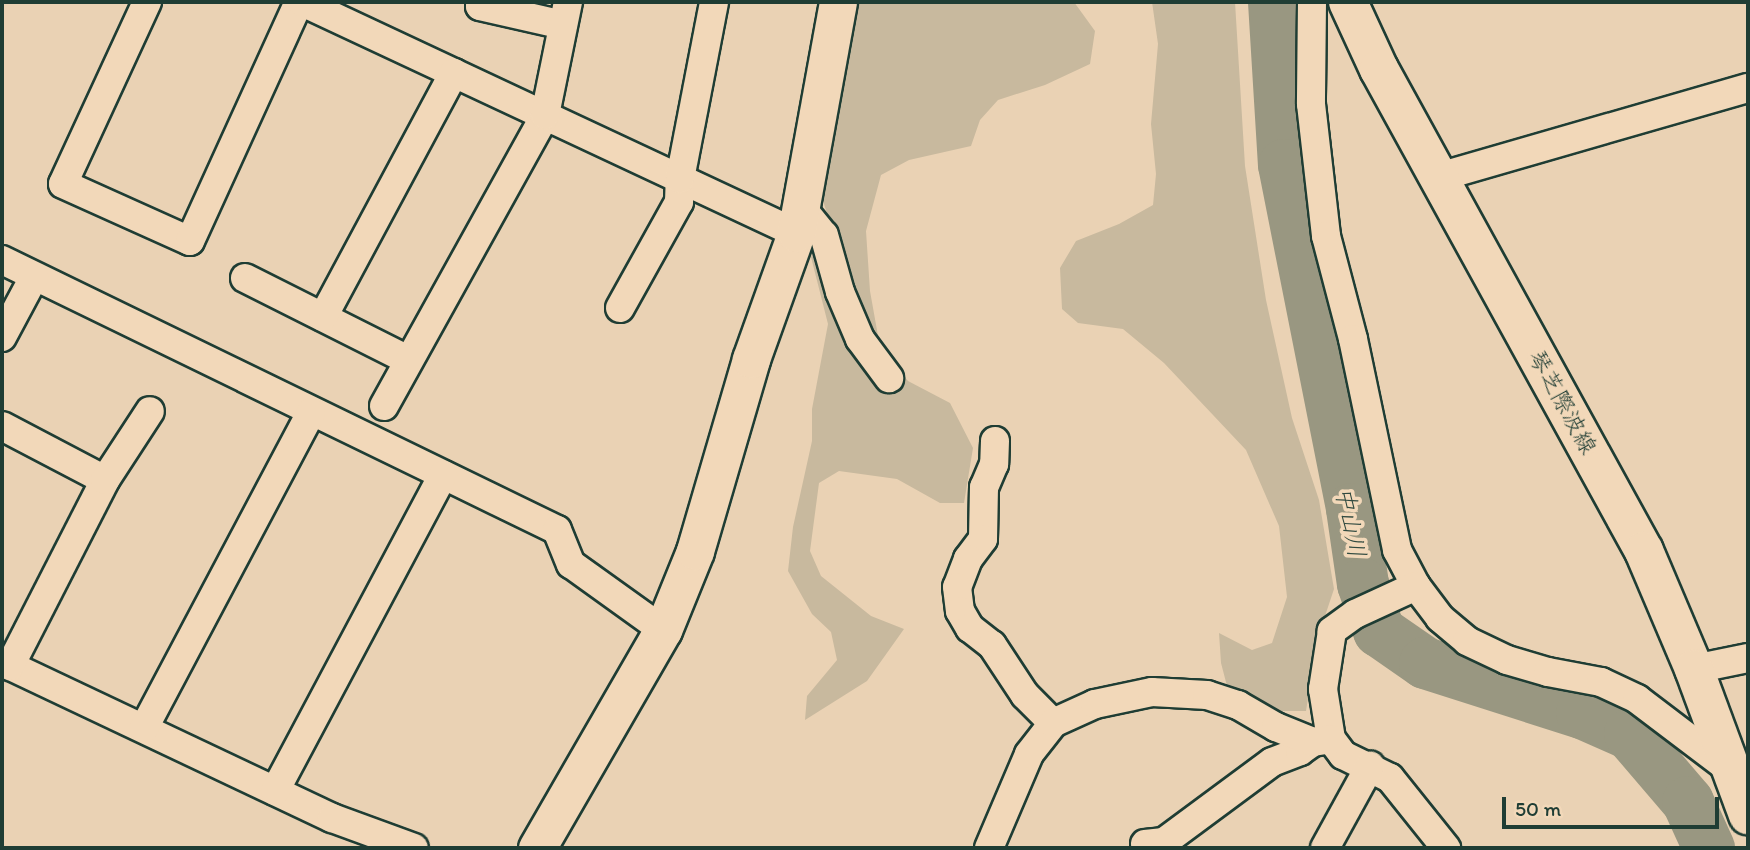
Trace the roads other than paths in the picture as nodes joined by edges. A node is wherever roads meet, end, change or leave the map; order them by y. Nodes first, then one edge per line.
1 (147, 2) edge
2 (300, 2) edge
3 (481, 2) edge
4 (714, 2) edge
5 (838, 2) edge
6 (1312, 2) edge
7 (1358, 5) edge
8 (566, 13) edge
9 (454, 73) junction
10 (1748, 88) edge
11 (545, 115) junction
12 (1439, 177) junction
13 (680, 178) junction
14 (798, 220) junction
15 (2, 260) edge
16 (34, 277) junction
17 (245, 278) dead end
18 (620, 308) dead end
19 (323, 317) junction
20 (2, 337) edge
21 (408, 360) junction
22 (889, 378) dead end
23 (384, 406) dead end
24 (150, 411) dead end
25 (311, 413) junction
26 (2, 426) edge
27 (995, 441) dead end
28 (443, 475) junction
29 (105, 480) junction
30 (1416, 586) junction
31 (663, 630) junction
32 (1748, 658) edge
33 (6, 664) edge
34 (1694, 669) junction
35 (1053, 723) junction
36 (144, 728) junction
37 (1322, 740) junction
38 (1370, 766) junction
39 (1735, 774) junction
40 (275, 791) junction
41 (1748, 816) edge
42 (1145, 844) dead end
43 (414, 848) edge
44 (537, 848) edge
45 (989, 848) edge
46 (1325, 848) edge
47 (1446, 848) edge

1 - 2 street
2 - 9 street
3 - 8 street
4 - 13 street
5 - 14 street
6 - 30 street
7 - 12 main road, 琴芝際波線
8 - 11 street
9 - 11 street
9 - 19 street
10 - 12 street
11 - 13 street
11 - 21 street
12 - 34 main road, 琴芝際波線
13 - 14 street
13 - 18 street
14 - 22 street
14 - 31 street
15 - 16 street
16 - 20 street
16 - 25 street
17 - 19 street
19 - 21 street
21 - 23 street
24 - 29 street
25 - 28 street
25 - 36 street
26 - 29 street
27 - 35 street
28 - 31 street
28 - 40 street
29 - 33 street
30 - 37 street
30 - 39 street
31 - 44 street
32 - 34 street
33 - 36 street
34 - 39 main road, 琴芝際波線
35 - 37 street
35 - 45 street
36 - 40 street
37 - 38 street
37 - 42 street
38 - 46 street
38 - 47 street
39 - 41 main road, 琴芝際波線
40 - 43 street

